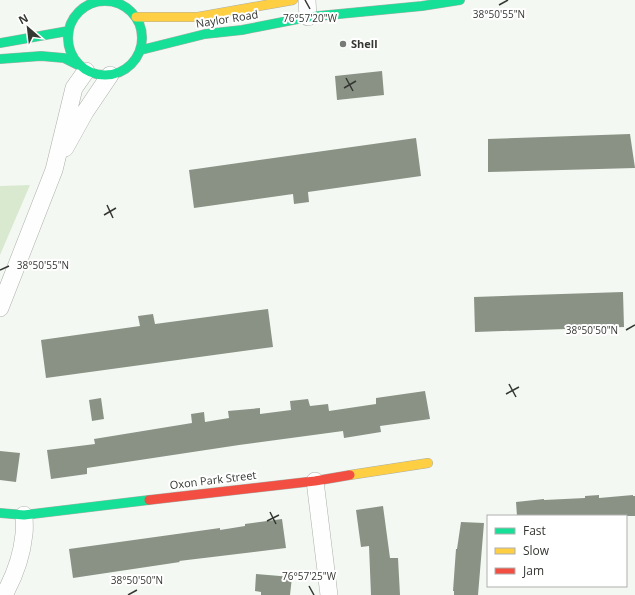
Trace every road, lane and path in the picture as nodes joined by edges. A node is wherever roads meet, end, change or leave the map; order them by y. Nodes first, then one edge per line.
1 (293, 0) edge
2 (307, 0) edge
3 (460, 0) edge
4 (136, 17) junction
5 (308, 17) junction
6 (68, 31) junction
7 (0, 43) edge
8 (141, 50) junction
9 (0, 59) edge
10 (82, 68) junction
11 (110, 76) junction
12 (54, 170) junction
13 (0, 308) edge
14 (428, 463) dead end
15 (315, 481) junction
16 (0, 513) edge
17 (24, 515) junction
18 (4, 595) edge
19 (328, 595) edge

1 - 4 main road, Naylor Road
2 - 5 street
3 - 5 main road, Naylor Road
4 - 6 main road
4 - 8 main road
5 - 8 main road, Naylor Road
6 - 7 main road
6 - 10 main road
8 - 11 main road
9 - 10 main road
10 - 11 main road
10 - 12 street
11 - 12 street
12 - 13 street
14 - 15 main road, Oxon Park Street
15 - 17 main road, Oxon Park Street
15 - 19 street
16 - 17 main road, Oxon Park Street
17 - 18 street

